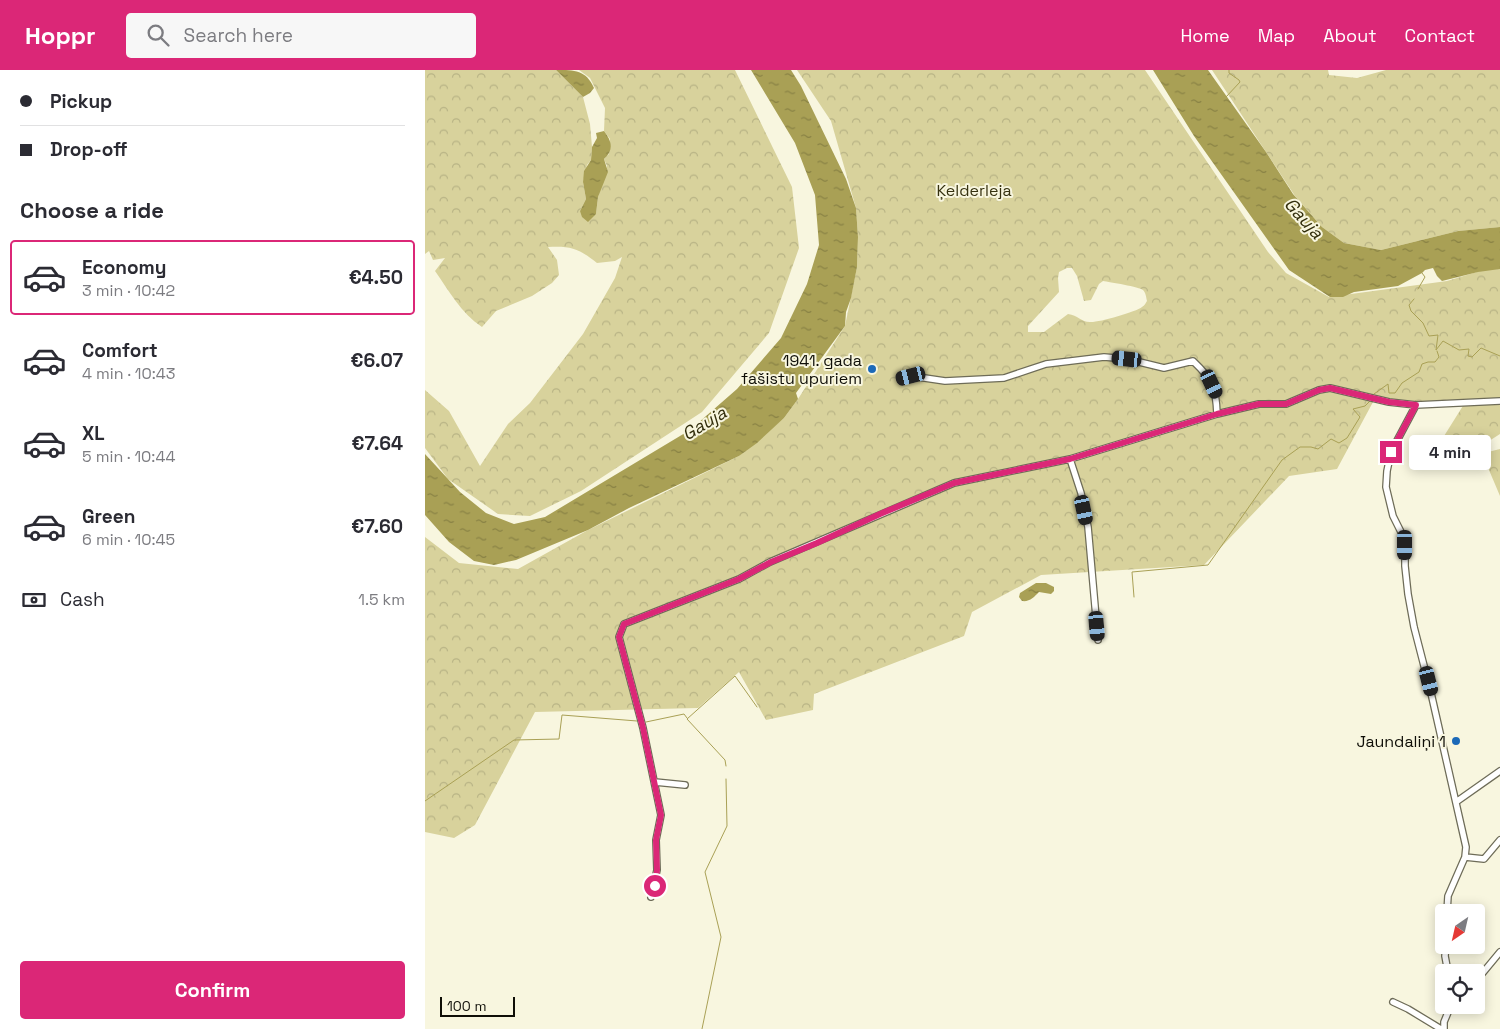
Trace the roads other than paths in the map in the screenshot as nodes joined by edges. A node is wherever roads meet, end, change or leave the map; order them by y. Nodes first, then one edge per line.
1 (900, 379) dead end
2 (1500, 401) edge
3 (1416, 405) junction
4 (1217, 414) junction
5 (1070, 459) junction
6 (1098, 640) dead end
7 (1500, 771) edge
8 (655, 782) junction
9 (685, 785) dead end
10 (1456, 802) junction
11 (1500, 840) edge
12 (1465, 857) junction
13 (651, 897) dead end
14 (1448, 904) edge
15 (1500, 952) edge
16 (1485, 970) edge
17 (1393, 1002) dead end
18 (1447, 1014) edge
19 (1442, 1029) edge

1 - 4 street
2 - 3 street
3 - 4 street
3 - 10 street
4 - 5 street
5 - 6 street
5 - 8 street
7 - 10 street
8 - 9 street
8 - 13 street
10 - 12 street
11 - 12 street
12 - 14 street
15 - 16 street
17 - 19 street
18 - 19 street

